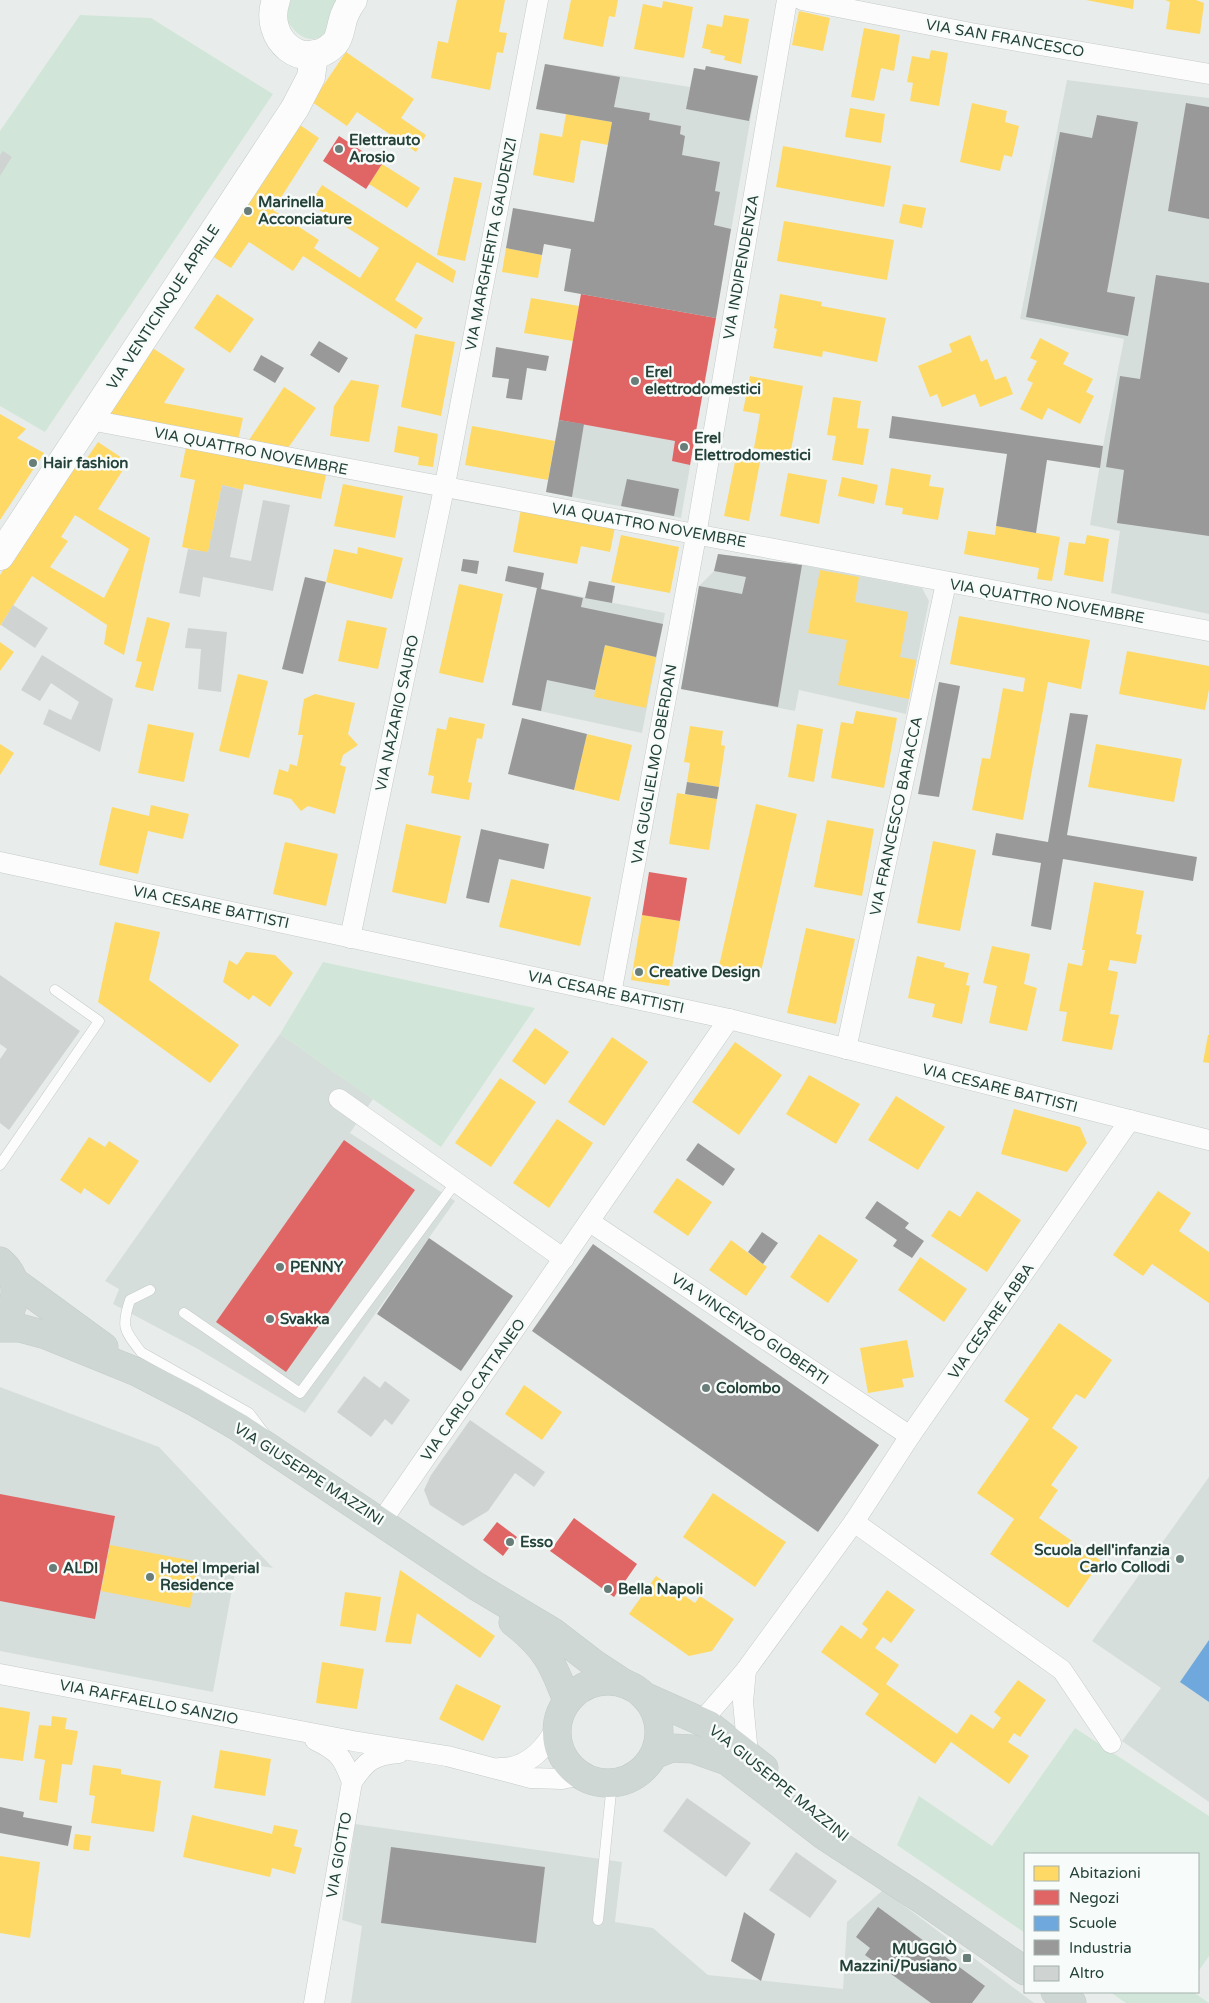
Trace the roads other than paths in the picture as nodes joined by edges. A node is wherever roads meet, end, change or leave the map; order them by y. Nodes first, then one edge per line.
1 (273, 0) edge
2 (353, 0) edge
3 (538, 0) edge
4 (787, 0) edge
5 (802, 0) edge
6 (314, 54) junction
7 (1209, 74) edge
8 (90, 420) junction
9 (444, 488) junction
10 (696, 533) junction
11 (0, 556) edge
12 (946, 583) junction
13 (1209, 631) edge
14 (0, 862) edge
15 (350, 938) junction
16 (55, 990) dead end
17 (611, 994) junction
18 (730, 1019) junction
19 (846, 1049) junction
20 (338, 1099) dead end
21 (1130, 1120) junction
22 (1209, 1140) edge
23 (0, 1165) edge
24 (456, 1182) junction
25 (590, 1222) junction
26 (564, 1259) junction
27 (7, 1271) edge
28 (150, 1290) dead end
29 (184, 1313) dead end
30 (0, 1326) edge
31 (137, 1372) junction
32 (910, 1436) junction
33 (283, 1457) junction
34 (381, 1522) junction
35 (854, 1522) junction
36 (476, 1586) junction
37 (746, 1670) junction
38 (0, 1674) edge
39 (634, 1690) junction
40 (567, 1701) junction
41 (702, 1721) junction
42 (557, 1726) junction
43 (298, 1730) junction
44 (1111, 1743) dead end
45 (416, 1752) junction
46 (748, 1754) junction
47 (654, 1755) junction
48 (494, 1768) junction
49 (581, 1775) junction
50 (352, 1782) junction
51 (612, 1783) junction
52 (904, 1887) junction
53 (598, 1920) dead end
54 (1024, 1970) edge
55 (1057, 1993) edge
56 (314, 2003) edge
57 (1072, 2003) edge

1 - 6 main road
2 - 6 main road
3 - 9 street, VIA MARGHERITA GAUDENZI
4 - 10 street, VIA INDIPENDENZA
5 - 7 street, VIA SAN FRANCESCO
6 - 8 main road, VIA VENTICINQUE APRILE
8 - 9 street, VIA QUATTRO NOVEMBRE
8 - 11 main road, VIA VENTICINQUE APRILE
9 - 10 street, VIA QUATTRO NOVEMBRE
9 - 15 street, VIA NAZARIO SAURO
10 - 12 street, VIA QUATTRO NOVEMBRE
10 - 17 street, VIA GUGLIELMO OBERDAN
12 - 13 street, VIA QUATTRO NOVEMBRE
12 - 19 street, VIA FRANCESCO BARACCA
14 - 15 street, VIA CESARE BATTISTI
15 - 17 street, VIA CESARE BATTISTI
16 - 23 lane
17 - 18 street, VIA CESARE BATTISTI
18 - 19 street, VIA CESARE BATTISTI
18 - 25 street, VIA CARLO CATTANEO
19 - 21 street, VIA CESARE BATTISTI
20 - 24 street
21 - 22 street, VIA CESARE BATTISTI
21 - 32 street, VIA CESARE ABBA
24 - 26 street
24 - 29 lane
25 - 26 street, VIA CARLO CATTANEO
25 - 32 street, VIA VINCENZO GIOBERTI
26 - 34 street, VIA CARLO CATTANEO
27 - 30 main road
27 - 31 main road, VIA GIUSEPPE MAZZINI
28 - 33 lane
30 - 31 main road, VIA GIUSEPPE MAZZINI
31 - 33 main road, VIA GIUSEPPE MAZZINI
32 - 35 street, VIA CESARE ABBA
33 - 34 main road, VIA GIUSEPPE MAZZINI
34 - 36 main road, VIA GIUSEPPE MAZZINI
35 - 37 street, VIA CESARE ABBA
35 - 44 street
36 - 39 main road, VIA GIUSEPPE MAZZINI
36 - 40 main road, VIA GIUSEPPE MAZZINI
37 - 41 street, VIA CESARE ABBA
37 - 46 street
38 - 43 street, VIA RAFFAELLO SANZIO
39 - 40 main road
39 - 41 main road, VIA GIUSEPPE MAZZINI
39 - 47 main road
40 - 42 main road
41 - 46 main road, VIA GIUSEPPE MAZZINI
42 - 48 street, VIA RAFFAELLO SANZIO
42 - 49 main road
43 - 45 street, VIA RAFFAELLO SANZIO
43 - 50 street, VIA RAFFAELLO SANZIO
45 - 48 street, VIA RAFFAELLO SANZIO
45 - 50 street, VIA GIOTTO
46 - 52 main road, VIA GIUSEPPE MAZZINI
47 - 51 main road
47 - 52 main road, VIA GIUSEPPE MAZZINI
48 - 49 street, VIA RAFFAELLO SANZIO
49 - 51 main road
50 - 56 street, VIA GIOTTO
51 - 53 lane
52 - 54 main road, VIA GIUSEPPE MAZZINI
55 - 57 main road

